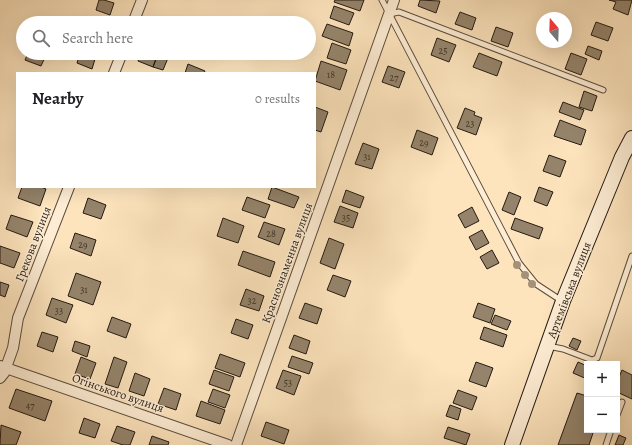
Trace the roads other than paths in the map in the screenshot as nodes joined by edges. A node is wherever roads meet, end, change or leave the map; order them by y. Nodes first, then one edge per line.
1 (142, 0) edge
2 (382, 0) edge
3 (394, 0) edge
4 (389, 14) junction
5 (136, 16) edge
6 (119, 60) edge
7 (114, 72) edge
8 (603, 90) dead end
9 (632, 138) edge
10 (69, 188) edge
11 (632, 256) edge
12 (563, 301) junction
13 (547, 346) junction
14 (3, 367) edge
15 (0, 378) edge
16 (622, 402) dead end
17 (620, 407) edge
18 (610, 433) edge
19 (228, 445) edge
20 (236, 445) edge
21 (512, 445) edge
22 (606, 445) edge

1 - 5 street
2 - 4 lane
3 - 4 street, Краснознаменна вулиця
4 - 8 lane
4 - 12 lane
4 - 20 street, Краснознаменна вулиця
6 - 7 street
9 - 12 main road, Артемівська вулиця
10 - 14 street, Грекова вулиця
11 - 13 lane
12 - 13 main road, Артемівська вулиця
13 - 21 main road, Артемівська вулиця
14 - 15 street, Грекова вулиця
14 - 19 street, Огінського вулиця
16 - 17 lane
18 - 22 lane

